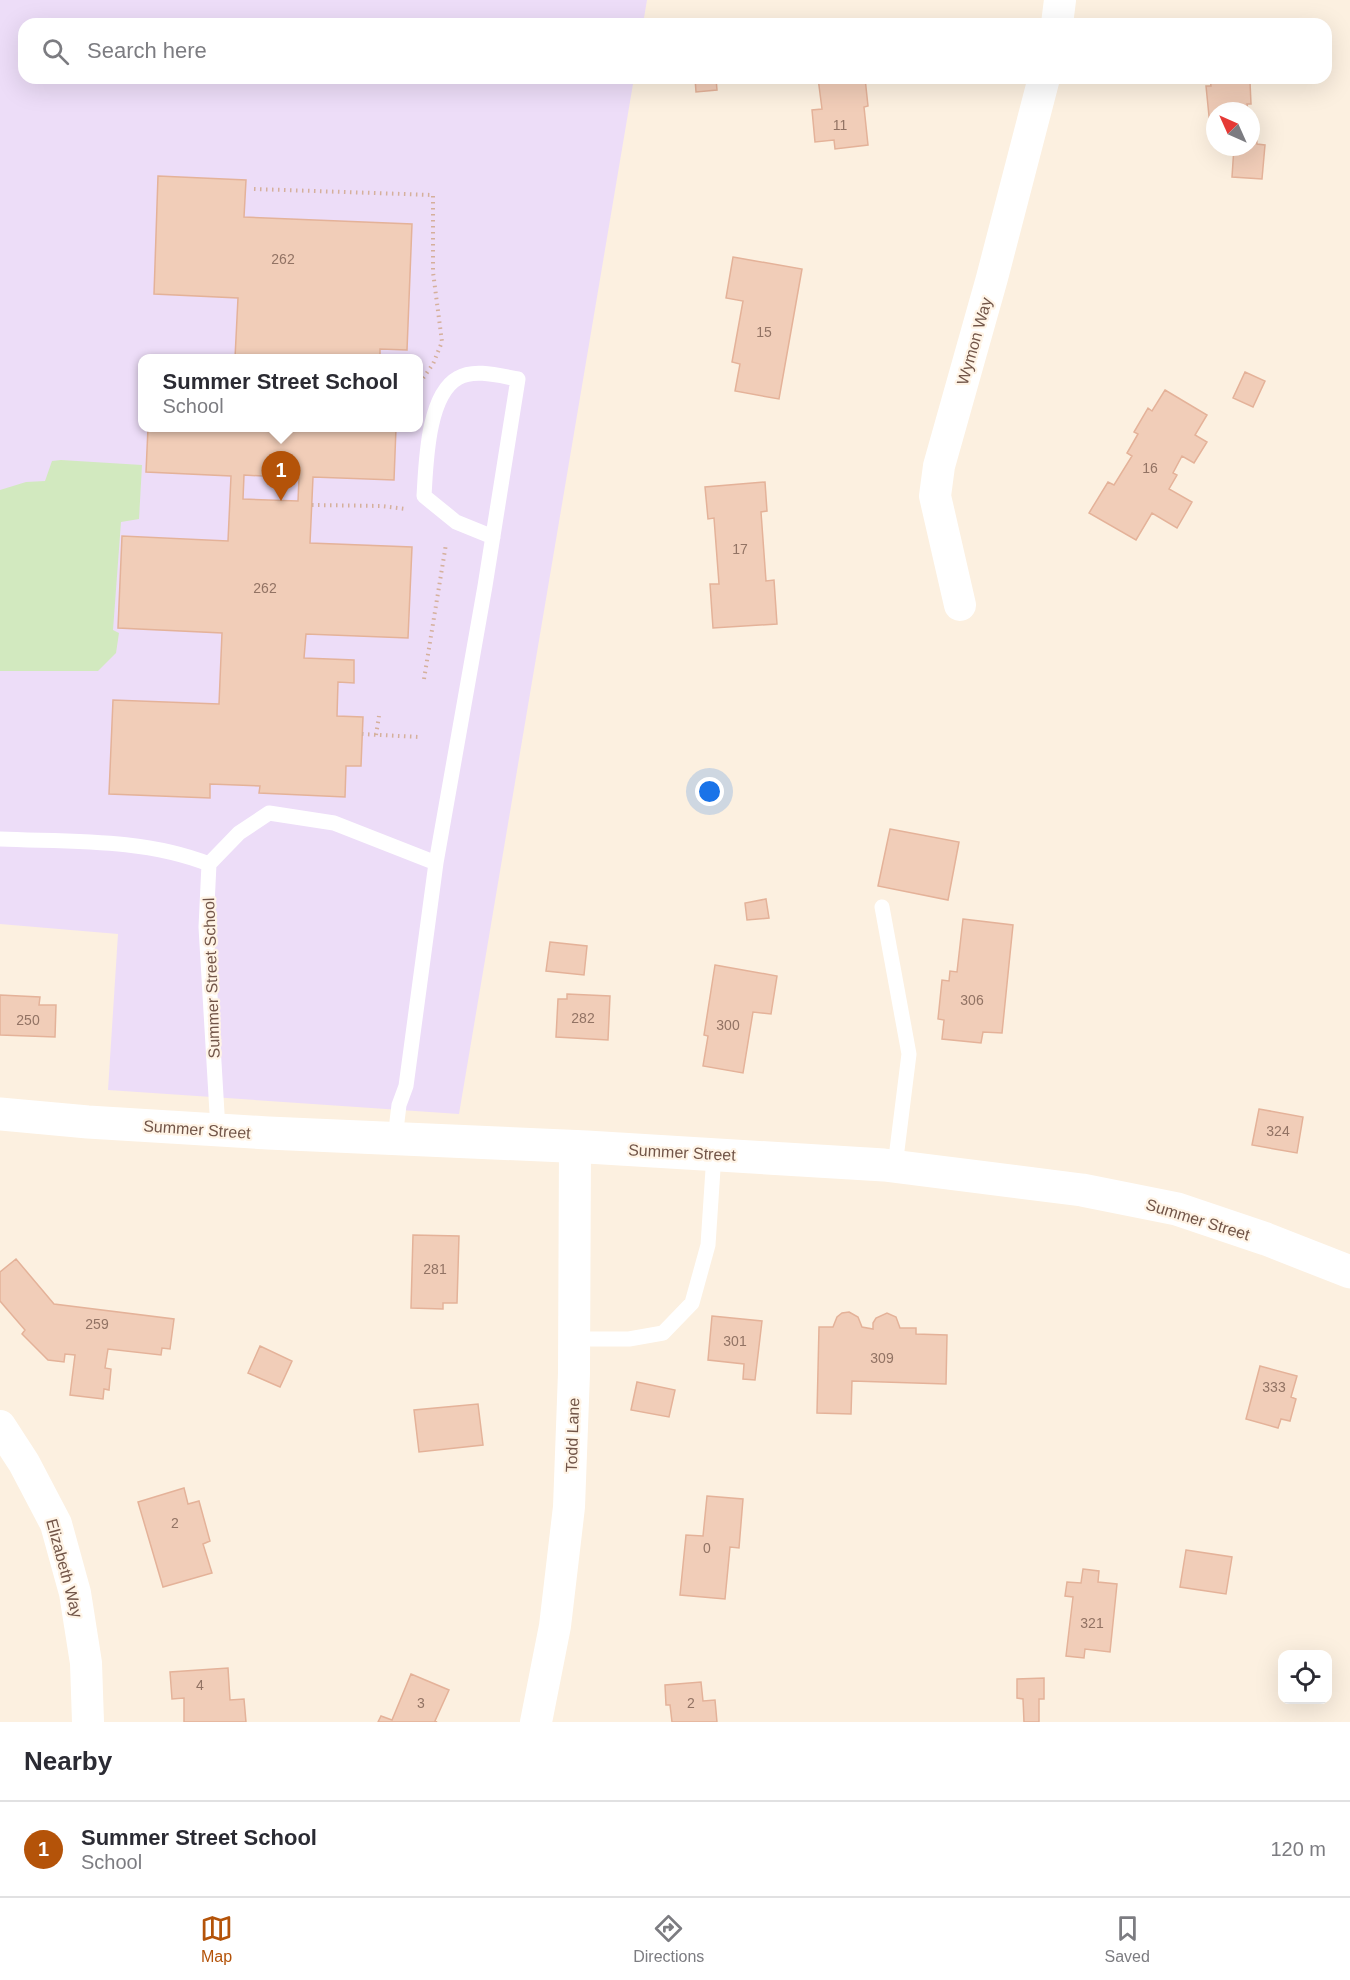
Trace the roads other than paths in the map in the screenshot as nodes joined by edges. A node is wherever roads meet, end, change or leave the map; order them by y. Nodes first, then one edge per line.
1 (1060, 0) edge
2 (1058, 18) edge
3 (1042, 84) edge
4 (493, 537) junction
5 (960, 605) dead end
6 (0, 839) edge
7 (436, 863) junction
8 (209, 864) junction
9 (882, 907) dead end
10 (0, 1114) edge
11 (218, 1130) junction
12 (395, 1138) junction
13 (575, 1146) junction
14 (714, 1154) junction
15 (895, 1166) junction
16 (1350, 1272) edge
17 (574, 1339) junction
18 (0, 1426) edge
19 (88, 1722) edge
20 (536, 1722) edge

1 - 2 street
3 - 5 street, Wymon Way
4 - 4 lane
4 - 7 lane
6 - 8 lane
7 - 8 lane
7 - 12 lane
8 - 11 lane, Summer Street School
9 - 15 lane
10 - 11 main road, Summer Street
11 - 12 main road, Summer Street
12 - 13 main road, Summer Street
13 - 14 main road, Summer Street
13 - 17 street, Todd Lane
14 - 15 main road, Summer Street
14 - 17 lane
15 - 16 main road, Summer Street
17 - 20 street, Todd Lane
18 - 19 street, Elizabeth Way

